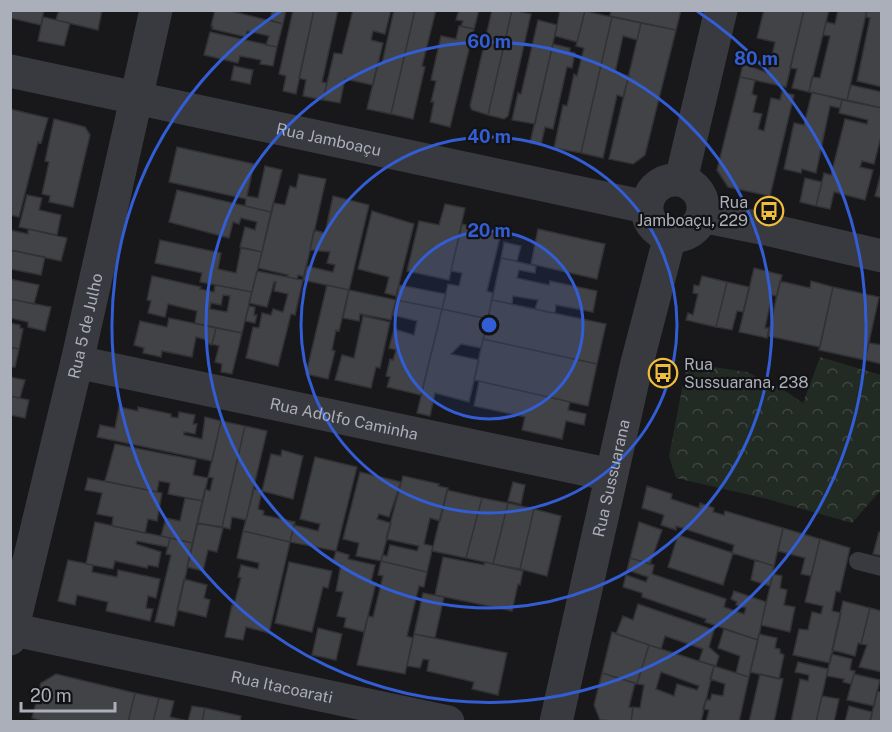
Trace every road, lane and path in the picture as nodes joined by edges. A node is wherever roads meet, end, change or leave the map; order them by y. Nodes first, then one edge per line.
1 (156, 10) edge
2 (721, 10) edge
3 (10, 71) edge
4 (135, 98) junction
5 (681, 180) junction
6 (646, 207) junction
7 (702, 216) junction
8 (670, 236) junction
9 (882, 256) edge
10 (77, 362) junction
11 (611, 475) junction
12 (858, 561) dead end
13 (882, 567) edge
14 (11, 632) edge
15 (448, 722) edge
16 (556, 722) edge

1 - 4 street, Rua 5 de Julho
2 - 5 street
3 - 4 street, Rua Jamboaçu
4 - 6 street, Rua Jamboaçu
4 - 10 street, Rua 5 de Julho
5 - 6 street
5 - 7 street
6 - 8 street
7 - 8 street
7 - 9 street
8 - 11 street, Rua Sussuarana
10 - 11 street, Rua Adolfo Caminha
10 - 14 street, Rua 5 de Julho
11 - 16 street, Rua Sussuarana
12 - 13 lane
14 - 15 street, Rua Itacoarati

